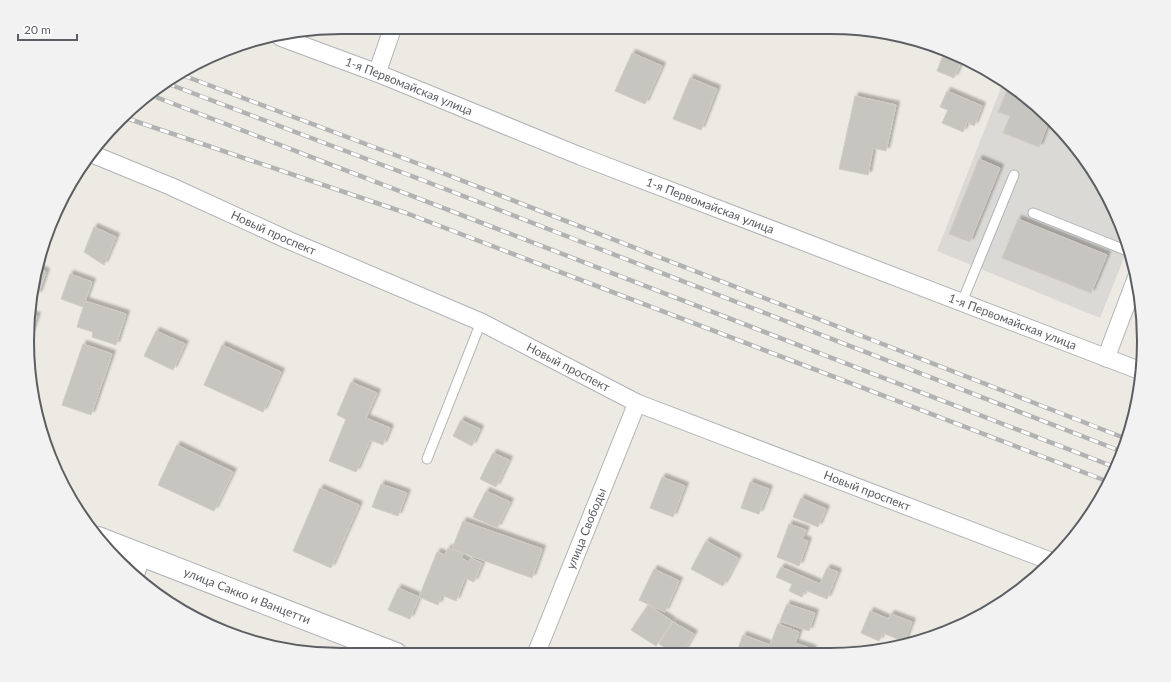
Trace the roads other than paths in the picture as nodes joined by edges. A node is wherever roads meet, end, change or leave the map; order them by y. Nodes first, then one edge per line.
1 (390, 34) edge
2 (286, 39) edge
3 (376, 73) junction
4 (96, 156) edge
5 (1014, 175) dead end
6 (1033, 213) dead end
7 (1123, 249) edge
8 (1132, 289) edge
9 (962, 302) junction
10 (481, 322) junction
11 (1106, 358) junction
12 (1135, 369) edge
13 (637, 404) junction
14 (427, 459) dead end
15 (118, 551) edge
16 (1046, 559) edge
17 (138, 565) edge
18 (379, 648) edge
19 (538, 648) edge

1 - 3 street
2 - 3 street, 1-я Первомайская улица
3 - 9 street, 1-я Первомайская улица
4 - 10 street, Новый проспект
5 - 9 lane
6 - 7 lane
8 - 11 street
9 - 11 street, 1-я Первомайская улица
10 - 13 street, Новый проспект
10 - 14 lane
11 - 12 street, 1-я Первомайская улица
13 - 16 street, Новый проспект
13 - 19 street, улица Свободы
15 - 17 main road, улица Сакко и Ванцетти
17 - 18 main road, улица Сакко и Ванцетти

